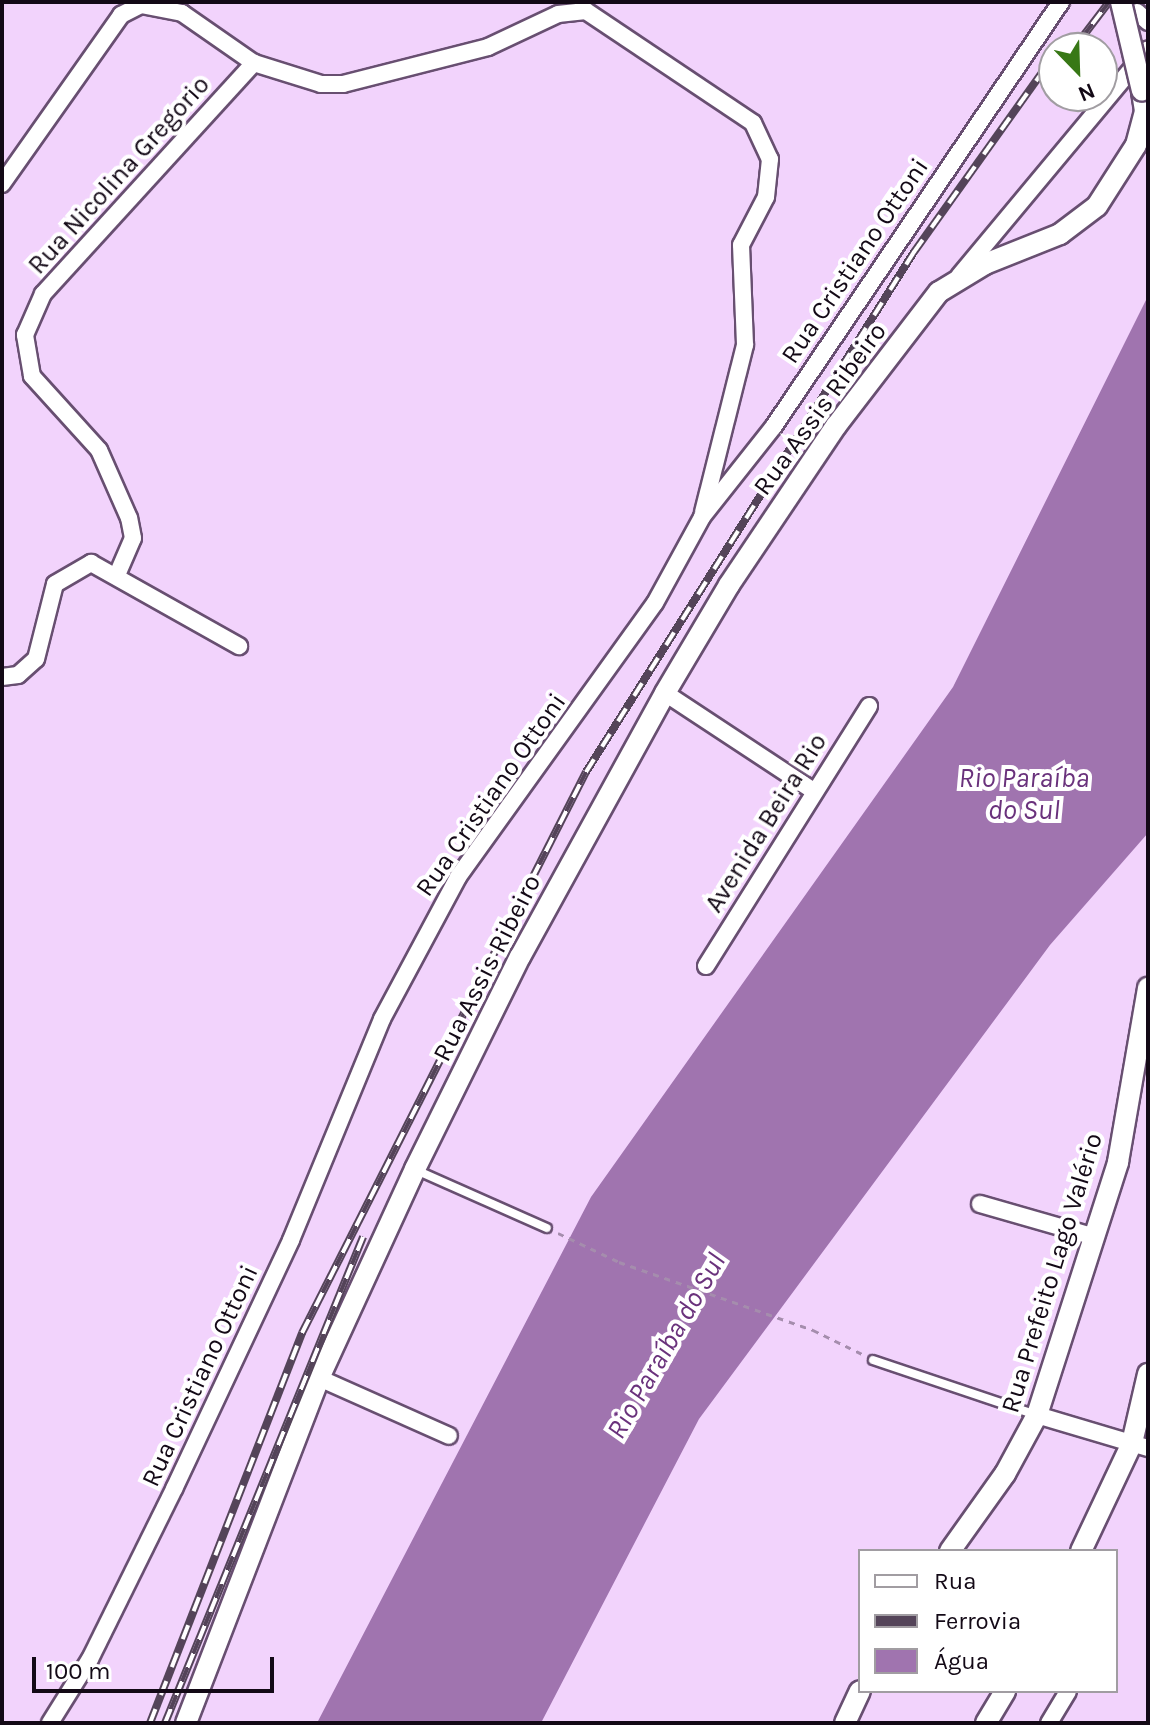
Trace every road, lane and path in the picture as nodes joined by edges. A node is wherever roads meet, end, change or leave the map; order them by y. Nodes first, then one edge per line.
1 (194, 2) edge
2 (1061, 2) edge
3 (1135, 12) edge
4 (194, 20) junction
5 (1148, 49) edge
6 (254, 63) junction
7 (2, 184) edge
8 (956, 280) junction
9 (702, 517) junction
10 (117, 575) junction
11 (239, 646) dead end
12 (2, 677) edge
13 (665, 693) junction
14 (869, 706) dead end
15 (812, 790) junction
16 (706, 966) dead end
17 (1148, 988) edge
18 (415, 1169) junction
19 (980, 1204) dead end
20 (547, 1228) joint
21 (1095, 1237) junction
22 (873, 1360) joint
23 (1148, 1374) edge
24 (319, 1378) junction
25 (1037, 1415) junction
26 (449, 1436) dead end
27 (1140, 1446) edge
28 (951, 1549) edge
29 (1082, 1549) edge
30 (859, 1693) edge
31 (1004, 1693) edge
32 (1067, 1693) edge
33 (50, 1723) edge
34 (186, 1723) edge
35 (845, 1723) edge
36 (986, 1723) edge
37 (1049, 1723) edge

1 - 4 street
2 - 9 street, Rua Cristiano Ottoni
3 - 8 street, Rua Assis Ribeiro, bridge
4 - 6 street
4 - 7 street
5 - 8 street
6 - 9 street
6 - 10 street, Rua Nicolina Gregorio
8 - 13 street, Rua Assis Ribeiro
9 - 33 street, Rua Cristiano Ottoni
10 - 11 street
10 - 12 street
13 - 15 street
13 - 18 street, Rua Assis Ribeiro
14 - 15 street, Avenida Beira Rio
15 - 16 street, Avenida Beira Rio
17 - 21 street, Rua Prefeito Lago Valério
18 - 20 lane
18 - 24 street, Rua Assis Ribeiro
19 - 21 street
20 - 22 path
21 - 25 street, Rua Prefeito Lago Valério
22 - 25 lane
23 - 27 street
24 - 26 street
24 - 34 street, Rua Assis Ribeiro
25 - 27 street
25 - 28 street, Rua Prefeito Lago Valério
27 - 29 street
30 - 35 street
31 - 36 street
32 - 37 street

